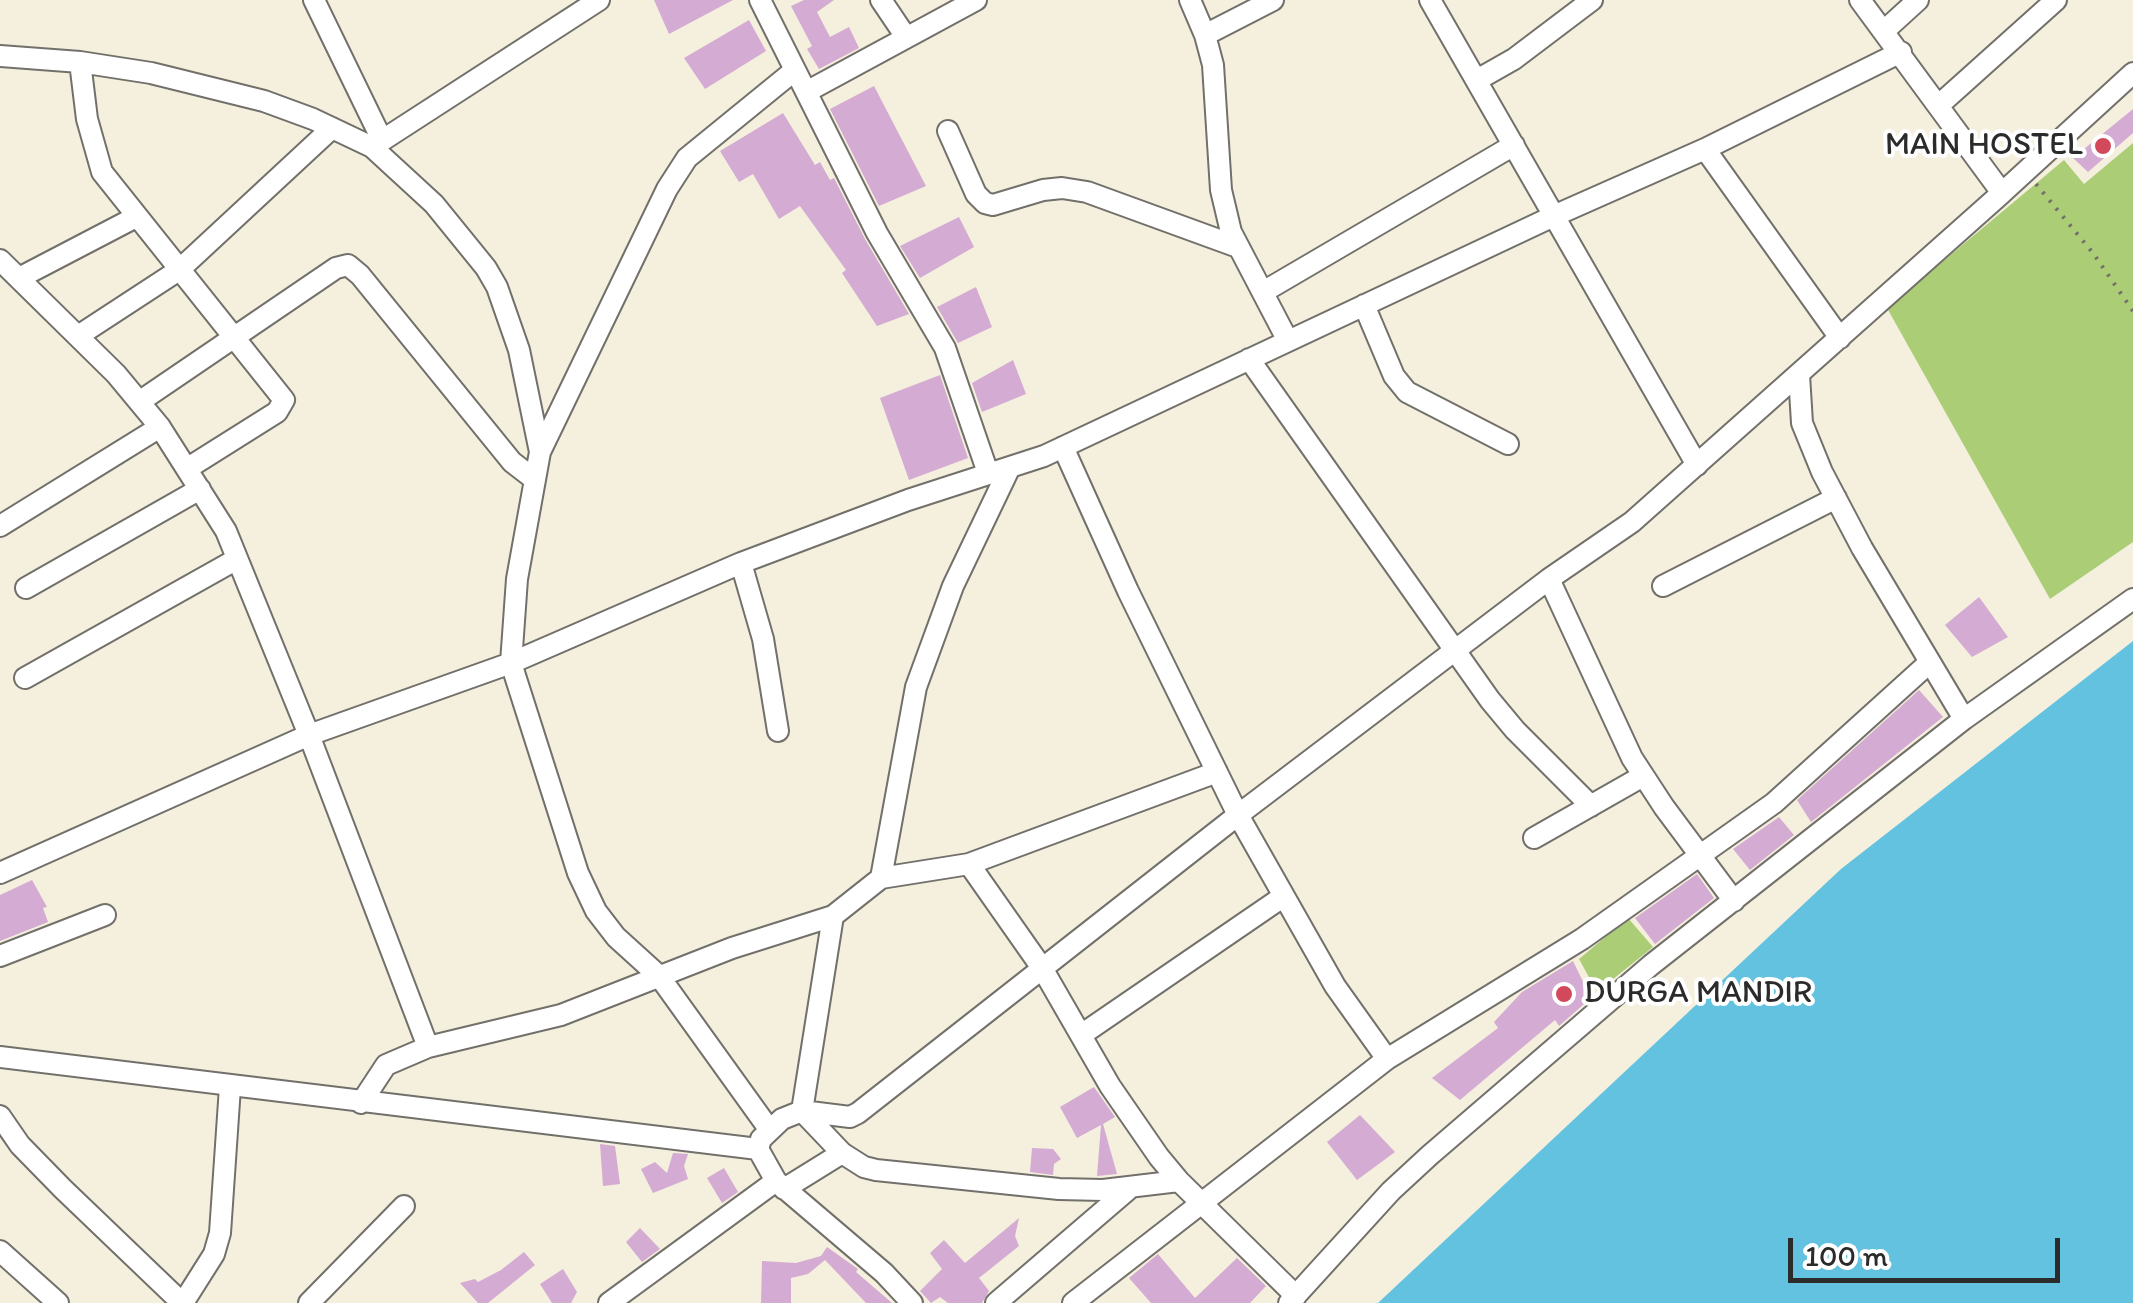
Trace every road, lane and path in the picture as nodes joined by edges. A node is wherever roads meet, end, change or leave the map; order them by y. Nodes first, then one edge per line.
1 (314, 0) edge
2 (599, 0) edge
3 (881, 0) edge
4 (976, 0) edge
5 (1190, 0) edge
6 (1273, 0) edge
7 (1430, 0) edge
8 (1592, 0) edge
9 (1860, 0) edge
10 (1918, 0) edge
11 (2056, 0) edge
12 (763, 1) edge
13 (1884, 31) junction
14 (1205, 35) junction
15 (906, 38) junction
16 (1901, 52) junction
17 (0, 56) edge
18 (80, 62) junction
19 (795, 70) junction
20 (2133, 72) edge
21 (1477, 80) junction
22 (808, 92) junction
23 (1939, 106) junction
24 (332, 128) junction
25 (948, 130) dead end
26 (377, 144) junction
27 (1514, 145) junction
28 (1706, 150) junction
29 (2026, 174) junction
30 (2002, 193) junction
31 (1556, 215) junction
32 (136, 217) junction
33 (1238, 247) junction
34 (0, 260) edge
35 (180, 270) junction
36 (19, 278) junction
37 (1263, 292) junction
38 (1364, 305) junction
39 (2133, 312) edge
40 (78, 336) junction
41 (236, 338) junction
42 (1840, 338) junction
43 (1288, 341) junction
44 (1249, 359) junction
45 (1798, 375) junction
46 (139, 402) junction
47 (160, 427) junction
48 (1508, 444) dead end
49 (1063, 446) junction
50 (540, 452) junction
51 (1697, 465) junction
52 (1010, 467) junction
53 (188, 468) junction
54 (988, 473) junction
55 (534, 478) junction
56 (200, 489) junction
57 (1836, 498) junction
58 (0, 526) edge
59 (237, 558) junction
60 (741, 563) junction
61 (1549, 580) junction
62 (1664, 586) dead end
63 (26, 588) dead end
64 (2133, 598) edge
65 (1454, 653) junction
66 (1930, 662) junction
67 (511, 663) junction
68 (25, 678) dead end
69 (1964, 719) junction
70 (778, 731) dead end
71 (309, 735) junction
72 (1217, 772) junction
73 (1643, 776) junction
74 (1591, 806) junction
75 (1238, 815) junction
76 (1534, 838) dead end
77 (1700, 856) junction
78 (969, 864) junction
79 (0, 873) edge
80 (881, 878) junction
81 (1284, 896) junction
82 (1734, 901) junction
83 (106, 914) dead end
84 (833, 916) junction
85 (0, 956) edge
86 (1042, 968) junction
87 (660, 976) junction
88 (1080, 1034) junction
89 (428, 1047) junction
90 (0, 1057) edge
91 (1387, 1059) junction
92 (230, 1087) junction
93 (361, 1103) junction
94 (802, 1112) junction
95 (0, 1116) edge
96 (769, 1130) junction
97 (758, 1150) junction
98 (842, 1153) junction
99 (1179, 1181) junction
100 (780, 1185) junction
101 (1130, 1188) junction
102 (1202, 1202) junction
103 (404, 1206) dead end
104 (0, 1251) edge
105 (1293, 1299) edge
106 (58, 1303) edge
107 (182, 1303) edge
108 (309, 1303) edge
109 (609, 1303) edge
110 (912, 1303) edge
111 (996, 1303) edge
112 (1073, 1303) edge

1 - 26 street
2 - 26 street
3 - 15 street
4 - 15 street
5 - 14 street
6 - 14 street
7 - 21 street
8 - 21 street
9 - 13 street
10 - 13 street
11 - 23 street
12 - 19 street
13 - 16 street
14 - 33 street
15 - 22 street
16 - 23 street
16 - 28 street
17 - 18 street
18 - 24 street
18 - 32 street
19 - 22 street
19 - 50 street
20 - 29 street
21 - 27 street
22 - 54 street
23 - 30 street
24 - 26 street
24 - 35 street
25 - 33 street
26 - 50 street
27 - 31 street
27 - 37 street
28 - 31 street
28 - 42 street
29 - 30 street
29 - 39 path
30 - 42 street
31 - 38 street
31 - 51 street
32 - 35 street
32 - 36 street
33 - 37 street
34 - 36 street
35 - 40 street
35 - 41 street
36 - 40 street
37 - 43 street
38 - 43 street
38 - 48 street
40 - 46 street
41 - 46 street
41 - 53 street
41 - 55 street
42 - 45 street
43 - 44 street
44 - 49 street
44 - 65 street
45 - 51 street
45 - 57 street
46 - 47 street
47 - 53 street
47 - 58 street
49 - 52 street
49 - 72 street
50 - 55 street
51 - 61 street
52 - 54 street
52 - 80 street
53 - 56 street
54 - 60 street
55 - 67 street
56 - 59 street
56 - 63 street
57 - 62 street
57 - 66 street
59 - 68 street
59 - 71 street
60 - 67 street
60 - 70 street
61 - 65 street
61 - 73 street
64 - 69 street
65 - 74 street
65 - 75 street
66 - 69 street
66 - 77 street
67 - 71 street
67 - 87 street
69 - 82 street
71 - 79 street
71 - 89 street
72 - 75 street
72 - 78 street
73 - 74 street
73 - 77 street
74 - 76 street
75 - 81 street
75 - 86 street
77 - 82 street
77 - 91 street
78 - 80 street
78 - 86 street
80 - 84 street
81 - 88 street
81 - 91 street
82 - 105 street
83 - 85 street
84 - 87 street
84 - 94 street
86 - 88 street
86 - 94 street
87 - 89 street
87 - 96 street
88 - 99 street
89 - 93 street
90 - 92 street
91 - 102 street
92 - 93 street
92 - 107 street
93 - 97 street
94 - 96 street
94 - 98 street
95 - 107 street
96 - 97 street
97 - 100 street
98 - 100 street
98 - 101 street
99 - 101 street
99 - 102 street
100 - 109 street
100 - 110 street
101 - 111 street
102 - 105 street
102 - 112 street
103 - 108 street
104 - 106 street

